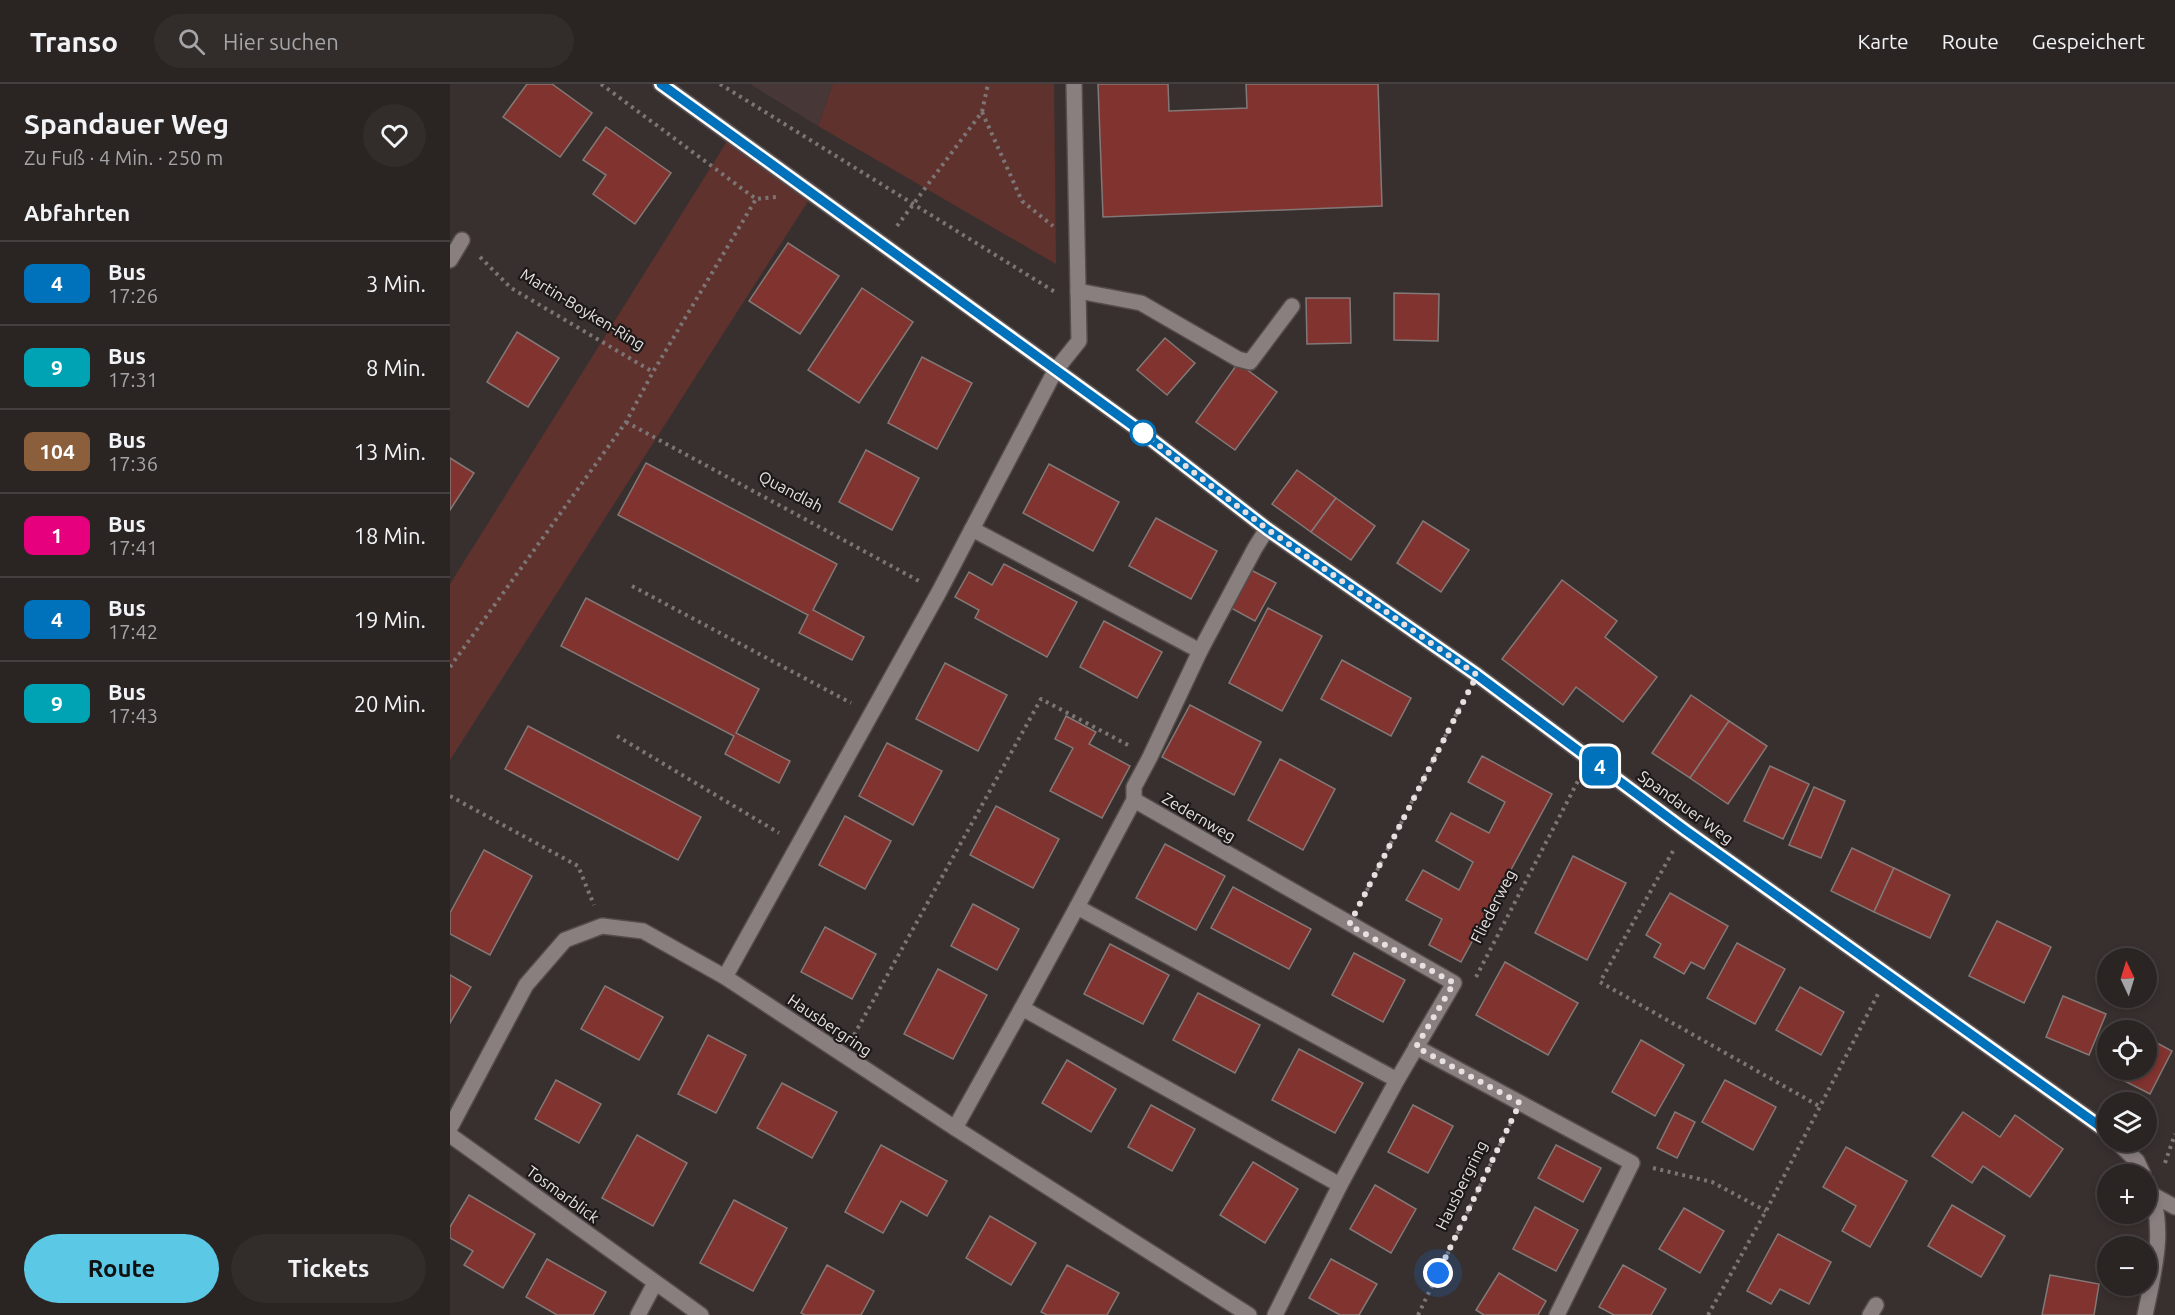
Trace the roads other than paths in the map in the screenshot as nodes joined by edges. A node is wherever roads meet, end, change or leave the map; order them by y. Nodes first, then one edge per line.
1 (661, 84) edge
2 (1074, 84) edge
3 (462, 240) road end
4 (450, 260) edge
5 (1078, 299) junction
6 (1292, 306) dead end
7 (1055, 370) junction
8 (972, 529) junction
9 (1267, 529) junction
10 (1200, 651) junction
11 (1134, 800) junction
12 (1077, 907) junction
13 (725, 977) junction
14 (1022, 1008) junction
15 (1416, 1047) junction
16 (1396, 1080) junction
17 (2097, 1124) edge
18 (450, 1128) edge
19 (955, 1128) junction
20 (450, 1135) edge
21 (2128, 1152) edge
22 (2138, 1164) edge
23 (1340, 1185) junction
24 (2157, 1193) edge
25 (2175, 1207) edge
26 (2157, 1221) edge
27 (655, 1283) junction
28 (638, 1315) edge
29 (701, 1315) edge
30 (1250, 1315) edge
31 (1275, 1315) edge
32 (1557, 1315) edge
33 (2145, 1315) edge

1 - 7 street, Spandauer Weg
2 - 5 street
3 - 4 street
5 - 6 street
5 - 7 street
7 - 8 street
7 - 9 street, Spandauer Weg
8 - 10 street
8 - 13 street
9 - 10 street
9 - 17 street, Spandauer Weg
10 - 11 street
11 - 12 street
11 - 15 street, Zedernweg
12 - 14 street
12 - 16 street
13 - 18 street, Hausbergring
13 - 19 street, Hausbergring
14 - 19 street
14 - 23 street
15 - 16 street
15 - 32 street
16 - 23 street
19 - 30 street, Hausbergring
20 - 27 street, Tosmarblick
21 - 22 street
23 - 31 street
24 - 25 street
26 - 33 street
27 - 28 street
27 - 29 street, Tosmarblick

